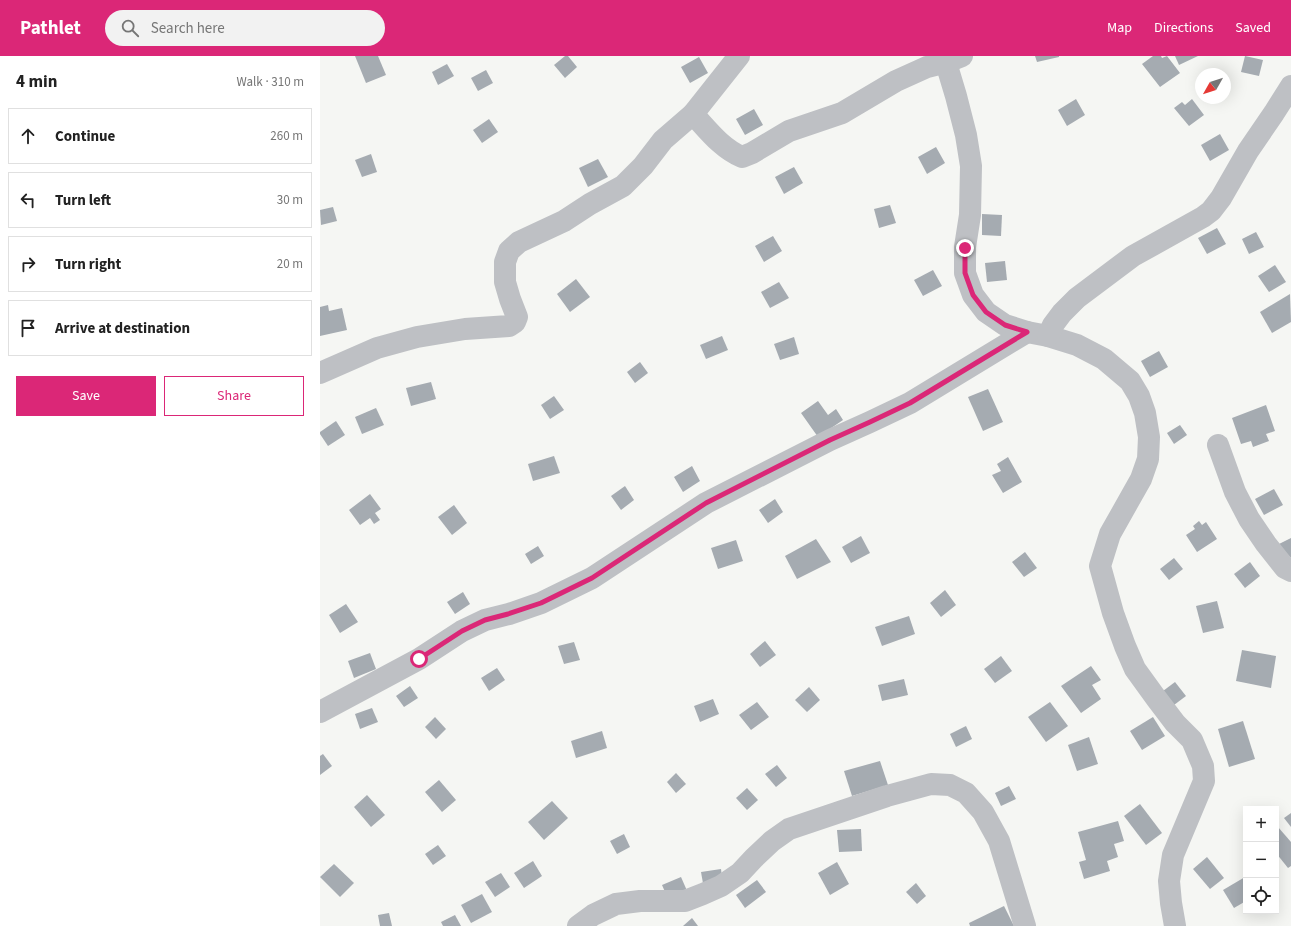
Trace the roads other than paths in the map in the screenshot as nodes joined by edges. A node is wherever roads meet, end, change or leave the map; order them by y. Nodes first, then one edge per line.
1 (739, 56) edge
2 (951, 58) edge
3 (1291, 86) edge
4 (693, 114) junction
5 (1027, 332) junction
6 (1048, 336) junction
7 (320, 373) edge
8 (1218, 445) dead end
9 (1291, 571) edge
10 (320, 712) edge
11 (578, 926) edge
12 (1025, 926) edge
13 (1176, 926) edge

1 - 4 street
2 - 4 street
2 - 5 street
3 - 6 street
4 - 7 street
5 - 6 street
5 - 10 street
6 - 13 street
8 - 9 street
11 - 12 street

